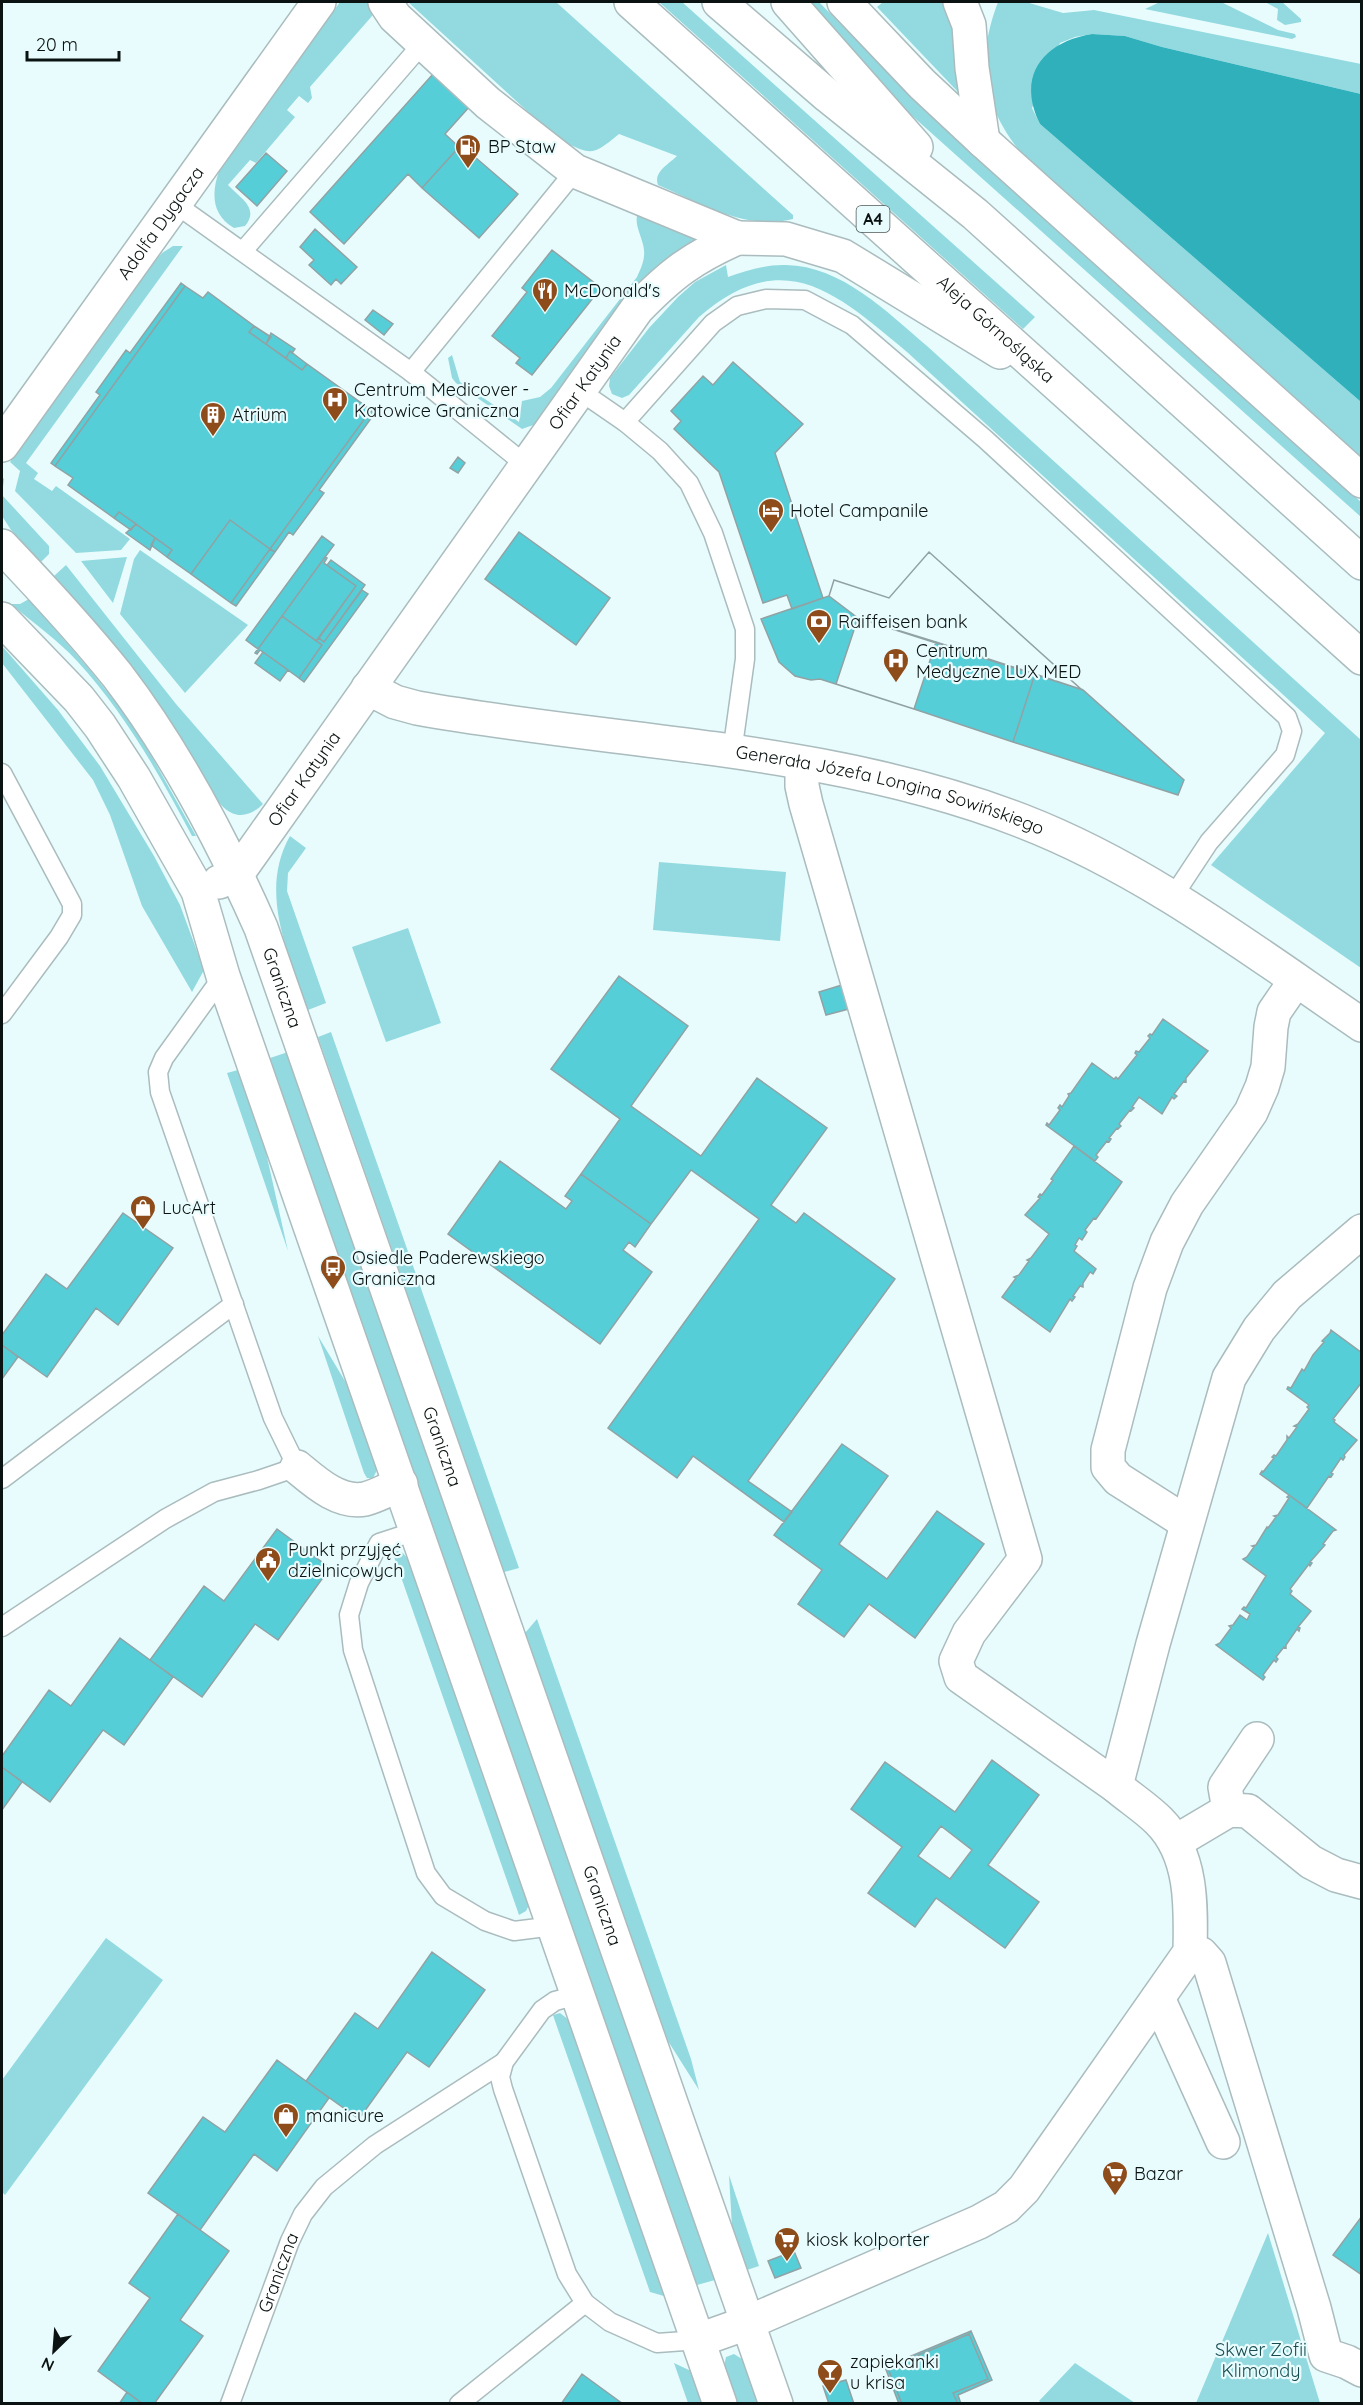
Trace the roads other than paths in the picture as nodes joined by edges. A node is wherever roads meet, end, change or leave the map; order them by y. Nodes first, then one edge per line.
1 (319, 2) edge
2 (385, 2) edge
3 (631, 2) edge
4 (719, 2) edge
5 (788, 2) edge
6 (844, 2) edge
7 (969, 9) edge
8 (423, 43) junction
9 (982, 141) junction
10 (575, 171) junction
11 (174, 203) junction
12 (975, 214) junction
13 (737, 238) junction
14 (243, 251) junction
15 (411, 372) junction
16 (580, 391) junction
17 (1072, 396) junction
18 (625, 422) junction
19 (2, 445) edge
20 (526, 465) junction
21 (1362, 481) edge
22 (2, 546) edge
23 (1362, 563) edge
24 (2, 619) edge
25 (1362, 658) edge
26 (368, 688) junction
27 (732, 753) junction
28 (802, 763) junction
29 (2, 773) edge
30 (237, 874) junction
31 (198, 891) junction
32 (1172, 898) junction
33 (223, 976) junction
34 (1296, 980) junction
35 (2, 1014) edge
36 (1362, 1025) edge
37 (1362, 1231) edge
38 (234, 1304) junction
39 (297, 1467) junction
40 (2, 1479) edge
41 (401, 1484) junction
42 (1187, 1523) junction
43 (416, 1531) junction
44 (2, 1627) edge
45 (1257, 1739) dead end
46 (1116, 1786) junction
47 (1229, 1810) junction
48 (1175, 1842) junction
49 (1362, 1882) edge
50 (554, 1926) junction
51 (1190, 1952) junction
52 (578, 1995) junction
53 (1158, 1998) junction
54 (504, 2062) junction
55 (1222, 2142) dead end
56 (585, 2303) junction
57 (747, 2323) junction
58 (699, 2340) junction
59 (1362, 2370) edge
60 (230, 2403) edge
61 (459, 2403) edge
62 (720, 2403) edge
63 (776, 2403) edge

1 - 11 main road, Adolfa Dygacza
2 - 8 main road
3 - 17 main road, Aleja Górnośląska / A4
4 - 12 main road
5 - 12 main road
6 - 9 main road
7 - 9 main road
8 - 10 main road
8 - 14 lane
9 - 21 main road
10 - 13 main road
10 - 15 lane
11 - 14 lane
11 - 19 main road, Adolfa Dygacza
12 - 23 main road
13 - 16 main road, Ofiar Katynia
13 - 17 main road
14 - 15 lane
15 - 20 lane
16 - 18 lane
16 - 20 main road, Ofiar Katynia
17 - 25 main road, Aleja Górnośląska / A4
18 - 27 lane
18 - 32 lane
20 - 26 main road, Ofiar Katynia
22 - 30 main road, Graniczna
24 - 31 main road
26 - 27 main road, Generała Józefa Longina Sowińskiego
26 - 30 main road, Ofiar Katynia
27 - 28 main road, Generała Józefa Longina Sowińskiego
28 - 32 main road, Generała Józefa Longina Sowińskiego
28 - 46 main road
29 - 35 lane
30 - 31 main road
30 - 57 main road, Graniczna
31 - 33 main road
32 - 34 main road, Generała Józefa Longina Sowińskiego
33 - 38 lane
33 - 41 main road
34 - 36 main road, Generała Józefa Longina Sowińskiego
34 - 42 main road
37 - 42 main road
38 - 39 lane
38 - 40 lane
39 - 41 main road
39 - 44 lane
41 - 43 main road
42 - 46 main road
43 - 50 main road
43 - 50 lane
45 - 47 main road
46 - 48 main road
47 - 48 main road
47 - 49 main road
48 - 51 main road
50 - 52 main road
51 - 53 main road
51 - 59 main road
52 - 54 lane, Graniczna
52 - 58 main road
53 - 55 main road
53 - 57 main road
54 - 56 lane
54 - 60 lane, Graniczna
56 - 58 lane
56 - 61 lane
57 - 58 main road
57 - 63 main road, Graniczna
58 - 62 main road

